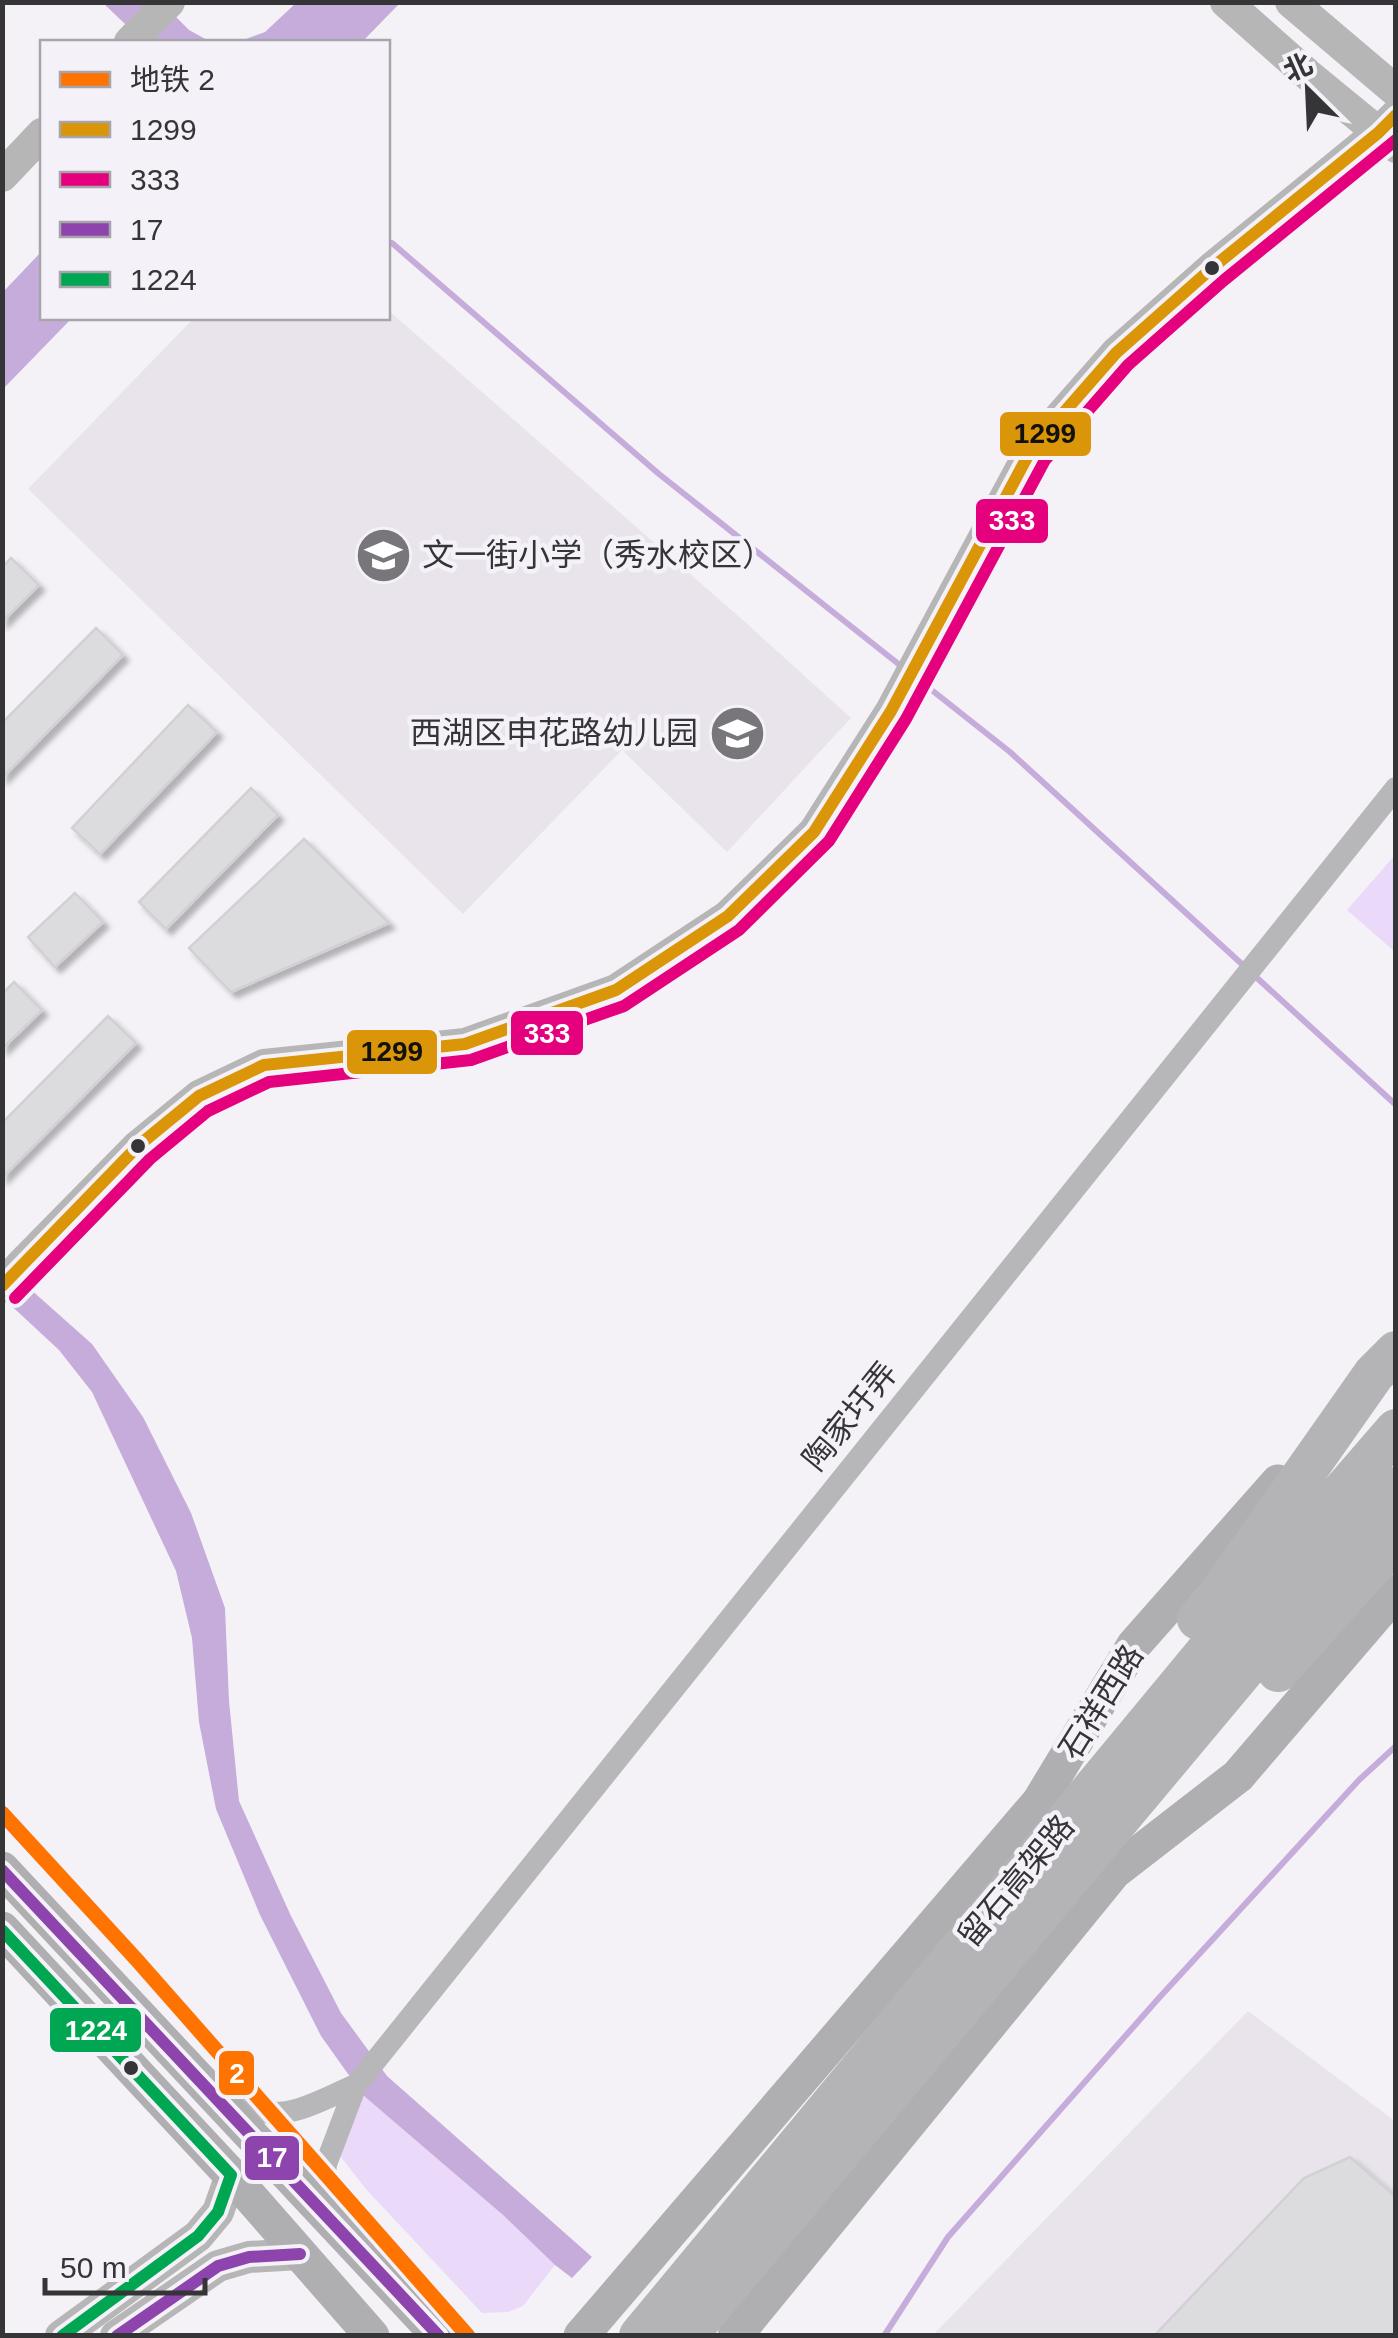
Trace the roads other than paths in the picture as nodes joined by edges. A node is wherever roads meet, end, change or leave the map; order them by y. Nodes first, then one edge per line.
1 (169, 2) edge
2 (1226, 2) edge
3 (1291, 2) edge
4 (132, 40) edge
5 (1396, 92) edge
6 (1390, 132) edge
7 (40, 136) edge
8 (2, 176) edge
9 (1396, 788) edge
10 (12, 1276) edge
11 (1388, 1358) edge
12 (1396, 1430) edge
13 (1396, 1488) edge
14 (1396, 1540) edge
15 (1378, 1586) edge
16 (1081, 1859) junction
17 (2, 1869) edge
18 (2, 1929) edge
19 (356, 2085) junction
20 (216, 2097) junction
21 (232, 2175) junction
22 (322, 2210) junction
23 (300, 2254) junction
24 (61, 2336) edge
25 (116, 2336) edge
26 (372, 2336) edge
27 (440, 2336) edge
28 (581, 2336) edge
29 (640, 2336) edge
30 (686, 2336) edge
31 (735, 2336) edge

1 - 4 street
2 - 6 street
3 - 5 street
6 - 10 street
7 - 8 street
9 - 19 street, 陶家圩弄
11 - 16 highway
11 - 28 main road, 石祥西路
12 - 16 highway, 留石高架路
13 - 16 highway, 留石高架路
14 - 15 highway
15 - 16 highway
16 - 29 highway, 留石高架路
16 - 30 highway, 留石高架路
16 - 31 main road
17 - 20 main road
18 - 21 main road
19 - 20 street, 陶家圩弄
19 - 22 street, 陶家圩弄
20 - 22 main road
21 - 23 main road
21 - 24 street
22 - 27 main road
23 - 25 street
23 - 26 main road

